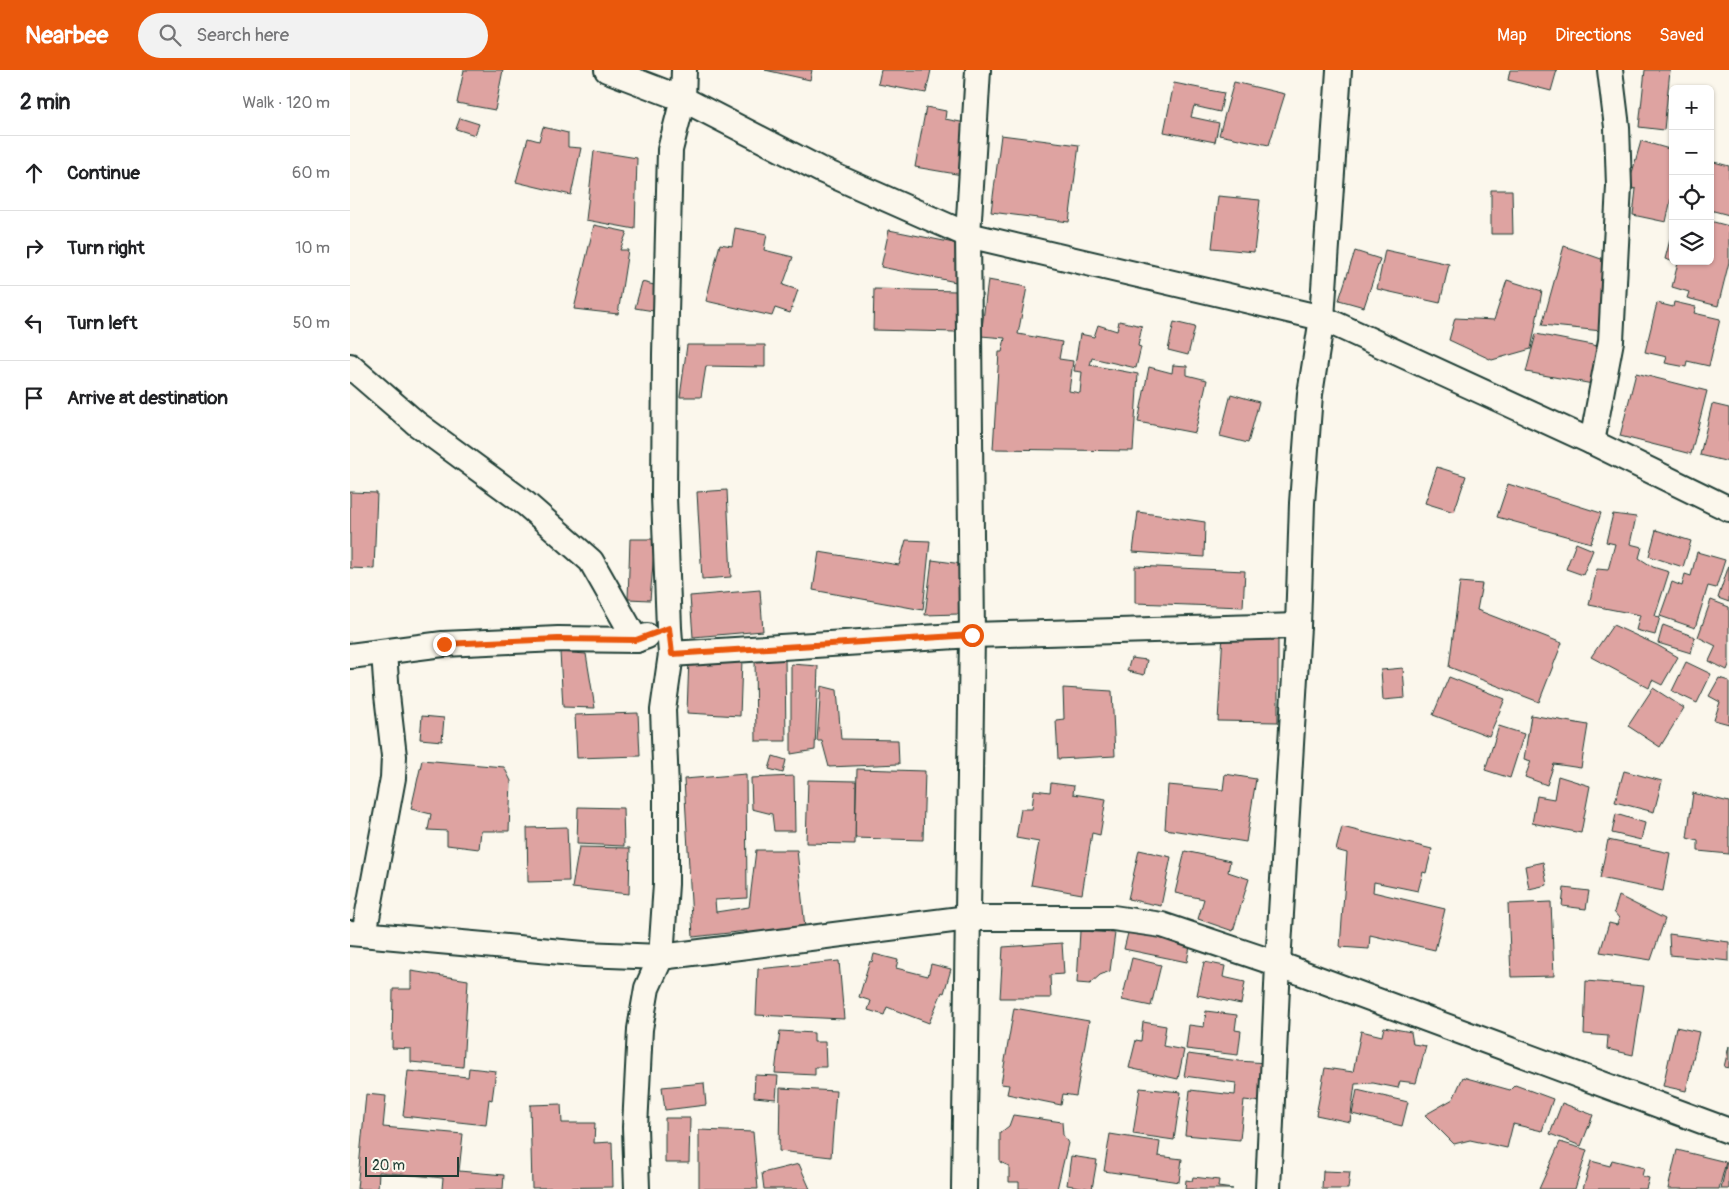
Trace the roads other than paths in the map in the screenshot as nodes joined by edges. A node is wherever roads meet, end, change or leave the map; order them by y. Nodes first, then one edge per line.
1 (607, 70) edge
2 (684, 70) edge
3 (978, 70) edge
4 (1339, 70) edge
5 (1610, 70) edge
6 (683, 99) junction
7 (968, 236) junction
8 (1322, 318) junction
9 (350, 366) edge
10 (1592, 442) junction
11 (1729, 509) edge
12 (1298, 626) junction
13 (669, 628) junction
14 (972, 635) junction
15 (636, 640) junction
16 (384, 652) junction
17 (672, 654) junction
18 (350, 656) edge
19 (968, 918) junction
20 (357, 933) edge
21 (661, 957) junction
22 (1278, 964) junction
23 (1729, 1131) edge
24 (638, 1189) edge
25 (964, 1189) edge
26 (1268, 1189) edge

1 - 6 street
2 - 6 street
3 - 7 street
4 - 8 street
5 - 10 street
6 - 7 street
6 - 13 street
7 - 8 street
7 - 14 street
8 - 10 street
8 - 12 street
9 - 15 street
10 - 11 street
12 - 14 street
12 - 22 street
13 - 15 street
13 - 17 street
14 - 17 street
14 - 19 street
15 - 16 street
16 - 18 street
16 - 20 street
17 - 21 street
19 - 21 street
19 - 22 street
19 - 25 street
20 - 21 street
21 - 24 street
22 - 23 street
22 - 26 street

